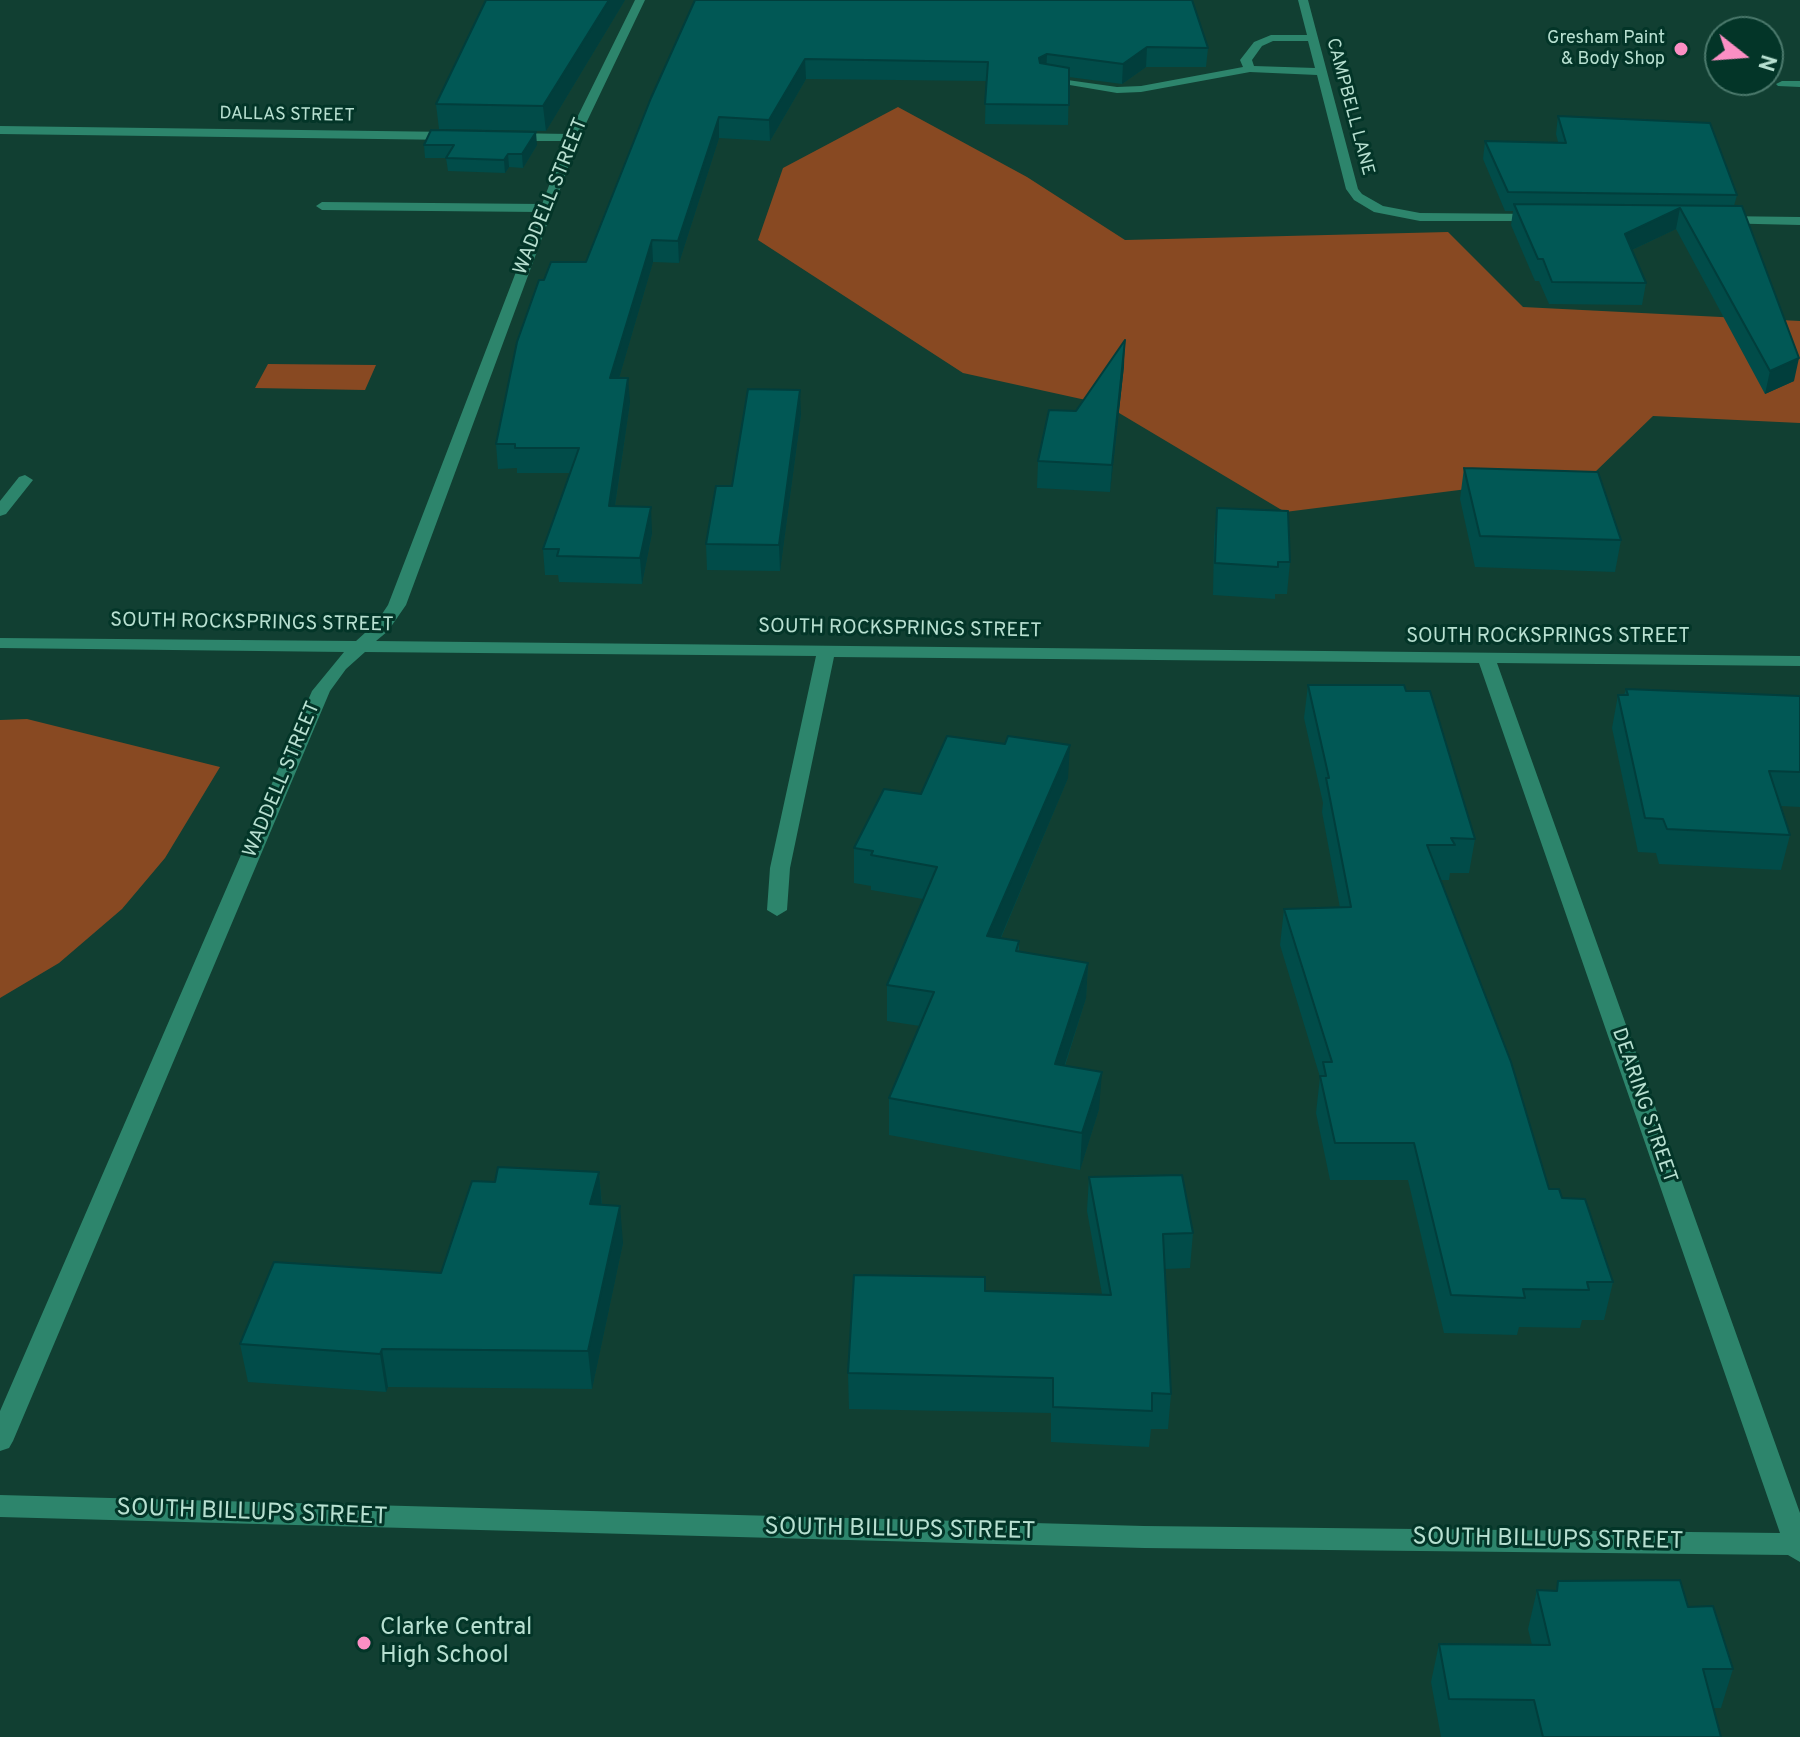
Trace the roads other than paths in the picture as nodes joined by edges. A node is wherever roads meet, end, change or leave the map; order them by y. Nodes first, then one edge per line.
1 (640, 0) edge
2 (1303, 0) edge
3 (1312, 38) junction
4 (1250, 69) junction
5 (1320, 72) junction
6 (1046, 80) edge
7 (0, 130) edge
8 (462, 136) edge
9 (493, 137) edge
10 (573, 138) junction
11 (322, 206) dead end
12 (547, 208) junction
13 (1543, 218) edge
14 (1709, 220) edge
15 (1800, 221) edge
16 (25, 480) dead end
17 (0, 511) edge
18 (0, 643) edge
19 (359, 647) junction
20 (826, 651) junction
21 (1487, 660) junction
22 (1800, 661) edge
23 (777, 910) dead end
24 (0, 1441) edge
25 (0, 1506) edge
26 (1799, 1546) edge

1 - 10 street, WADDELL STREET
2 - 3 street, CAMPBELL LANE
3 - 4 street
3 - 5 street, CAMPBELL LANE
4 - 5 street
4 - 6 street
5 - 13 street, CAMPBELL LANE
7 - 8 street, DALLAS STREET
9 - 10 street
10 - 12 street, WADDELL STREET
11 - 12 street
12 - 19 street, WADDELL STREET
14 - 15 street
16 - 17 street
18 - 19 street, SOUTH ROCKSPRINGS STREET
19 - 20 street, SOUTH ROCKSPRINGS STREET
19 - 24 street, WADDELL STREET
20 - 21 street, SOUTH ROCKSPRINGS STREET
20 - 23 street
21 - 22 street, SOUTH ROCKSPRINGS STREET
21 - 26 street, DEARING STREET
25 - 26 street, SOUTH BILLUPS STREET

